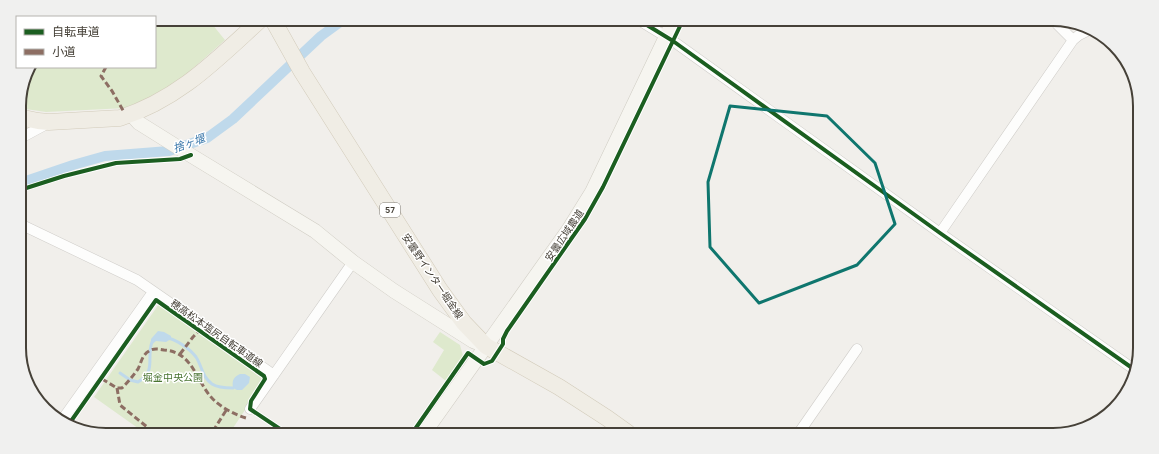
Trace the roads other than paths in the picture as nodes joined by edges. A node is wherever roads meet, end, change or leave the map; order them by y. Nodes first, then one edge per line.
1 (253, 26) edge
2 (276, 26) edge
3 (649, 26) edge
4 (671, 26) edge
5 (1060, 27) edge
6 (1084, 32) edge
7 (665, 36) junction
8 (1073, 40) junction
9 (131, 114) junction
10 (26, 118) edge
11 (49, 122) junction
12 (26, 135) edge
13 (26, 227) edge
14 (940, 233) junction
15 (353, 262) junction
16 (153, 292) junction
17 (486, 346) junction
18 (857, 349) dead end
19 (1130, 367) edge
20 (274, 375) junction
21 (250, 409) dead end
22 (65, 416) edge
23 (428, 428) edge
24 (621, 428) edge
25 (802, 428) edge

1 - 9 main road
2 - 17 main road, 安曇野インター堀金線 / 57
3 - 7 street
4 - 7 street, 安曇広域農道
5 - 8 street
6 - 8 street
7 - 14 street
7 - 17 street, 安曇広域農道
8 - 14 street
9 - 11 main road
9 - 15 street
10 - 11 main road
11 - 12 street
13 - 16 street
14 - 19 street
15 - 17 street
15 - 20 street
16 - 20 street
16 - 22 street
17 - 23 street, 安曇広域農道
17 - 24 main road, 安曇野インター堀金線 / 57
18 - 25 street
20 - 21 street

